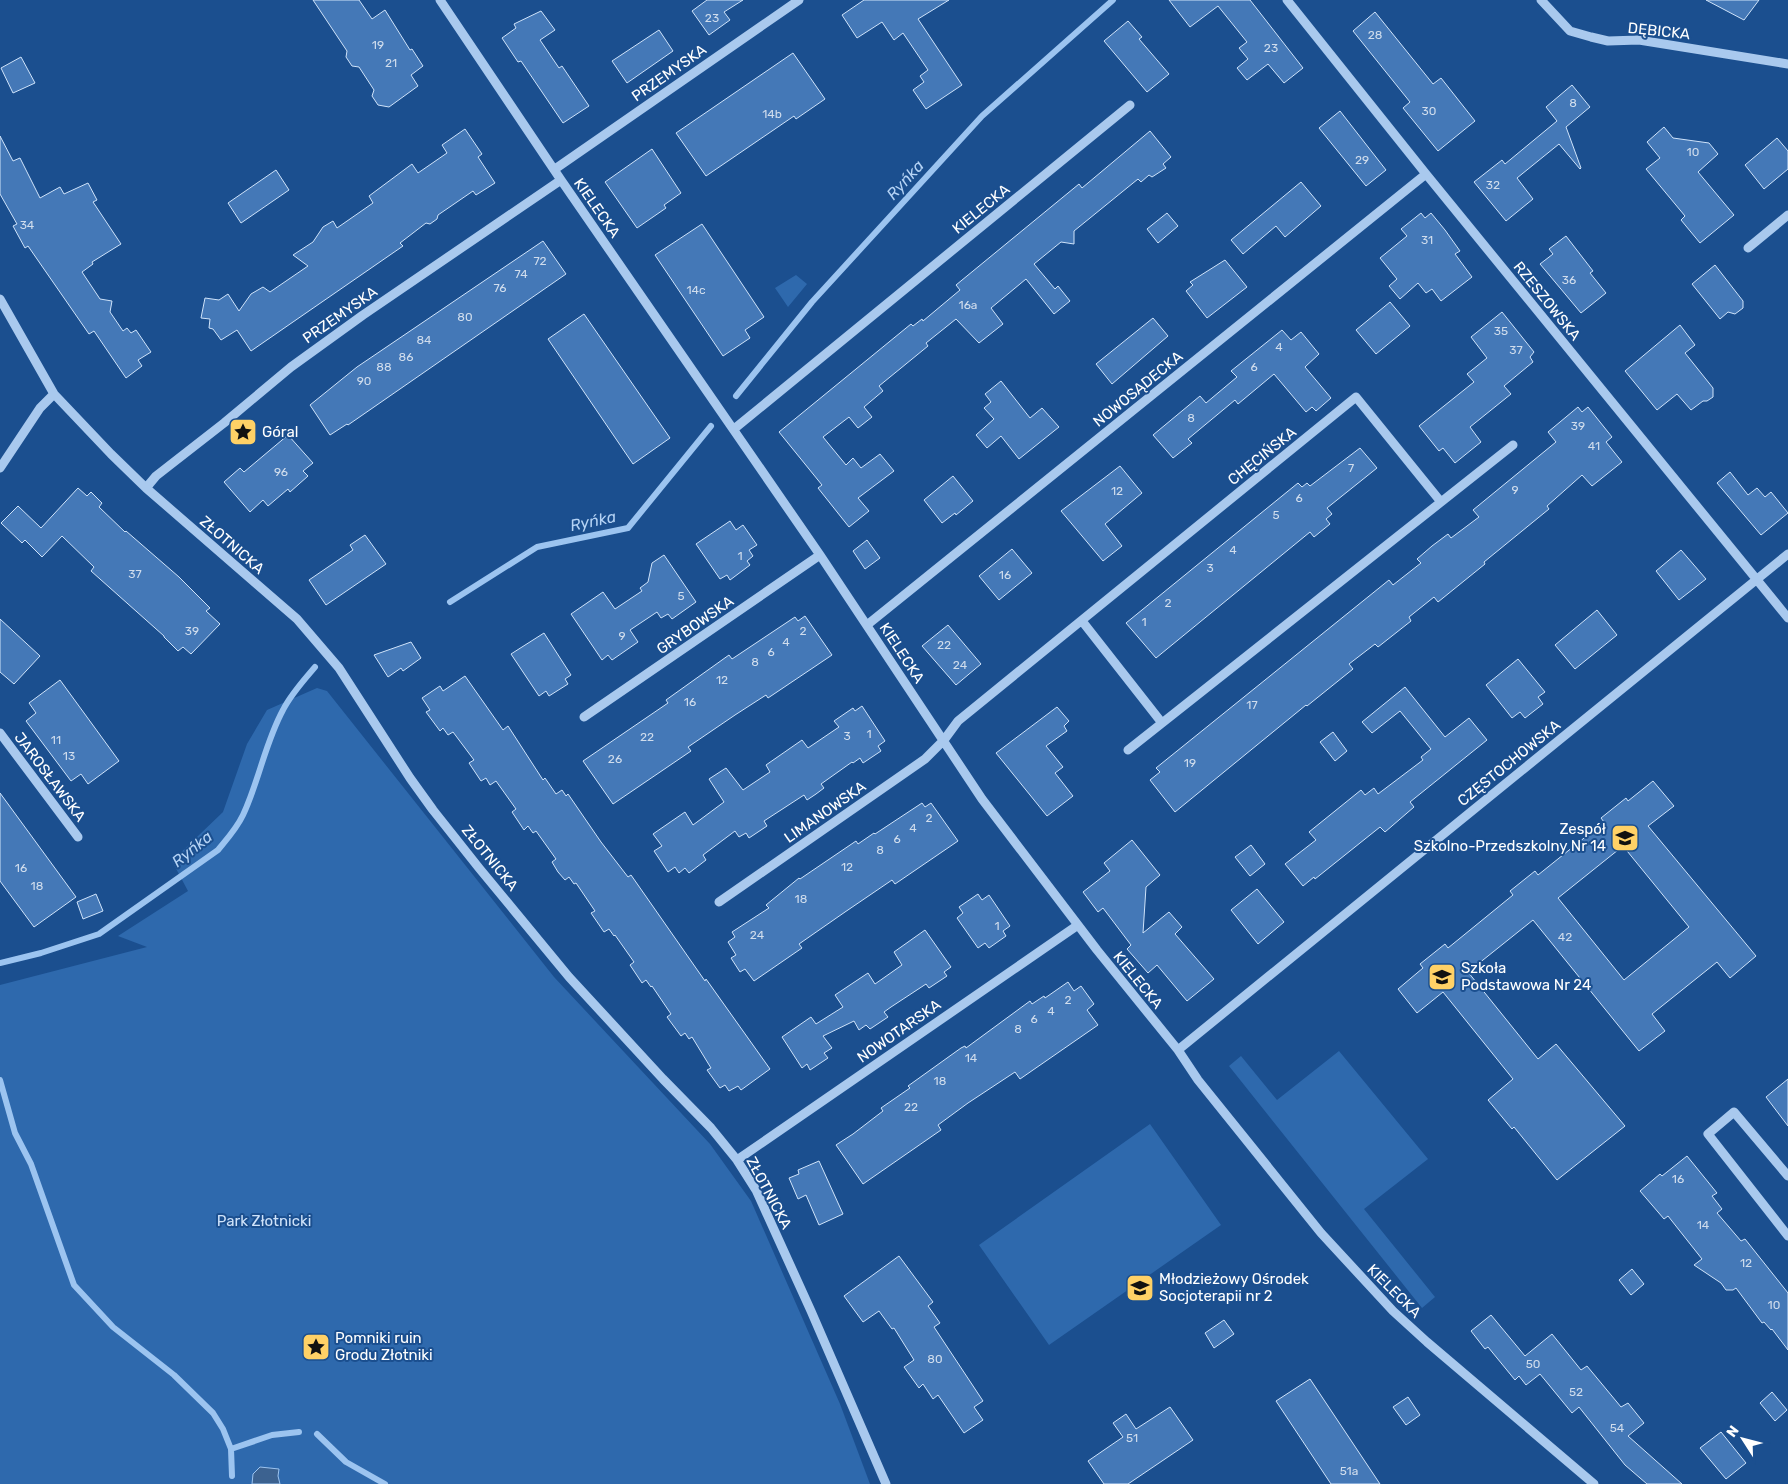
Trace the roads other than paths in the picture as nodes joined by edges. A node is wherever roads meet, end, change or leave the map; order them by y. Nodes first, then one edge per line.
1 (440, 0) edge
2 (799, 0) edge
3 (1287, 0) edge
4 (1541, 0) edge
5 (1788, 64) edge
6 (1130, 105) dead end
7 (555, 169) junction
8 (1426, 174) junction
9 (561, 180) junction
10 (1788, 215) edge
11 (1748, 248) dead end
12 (0, 299) edge
13 (54, 394) junction
14 (734, 430) junction
15 (1513, 445) dead end
16 (0, 468) edge
17 (146, 488) junction
18 (1441, 502) junction
19 (1788, 554) edge
20 (820, 555) junction
21 (1756, 579) junction
22 (1788, 618) edge
23 (1082, 621) junction
24 (867, 625) junction
25 (584, 717) dead end
26 (1162, 724) junction
27 (0, 733) edge
28 (944, 740) junction
29 (1128, 750) dead end
30 (78, 837) dead end
31 (719, 902) dead end
32 (1078, 925) junction
33 (1178, 1050) junction
34 (737, 1160) junction
35 (1788, 1176) edge
36 (1788, 1236) edge
37 (886, 1484) edge
38 (1594, 1484) edge

1 - 7 street, KIELECKA
2 - 7 street, PRZEMYSKA
3 - 8 street, RZESZOWSKA
4 - 5 street, DĘBICKA
6 - 14 street, KIELECKA
7 - 9 street, KIELECKA
8 - 21 street, RZESZOWSKA
8 - 24 street, NOWOSĄDECKA
9 - 14 street, KIELECKA
9 - 17 street, PRZEMYSKA
10 - 11 street
12 - 13 street, ZŁOTNICKA
13 - 16 street
13 - 17 street, ZŁOTNICKA
14 - 20 street, KIELECKA
15 - 18 street
17 - 34 street, ZŁOTNICKA
18 - 23 street, CHĘCIŃSKA
18 - 26 street
19 - 21 street, CZĘSTOCHOWSKA
20 - 24 street, KIELECKA
20 - 25 street, GRYBOWSKA
21 - 22 street, RZESZOWSKA
21 - 33 street, CZĘSTOCHOWSKA
23 - 26 street
23 - 28 street, CHĘCIŃSKA
24 - 28 street, KIELECKA
26 - 29 street
27 - 30 street, JAROSŁAWSKA
28 - 31 street, LIMANOWSKA
28 - 32 street, KIELECKA
32 - 33 street, KIELECKA
32 - 34 street, NOWOTARSKA
33 - 38 street, KIELECKA
34 - 37 street, ZŁOTNICKA
35 - 36 street

